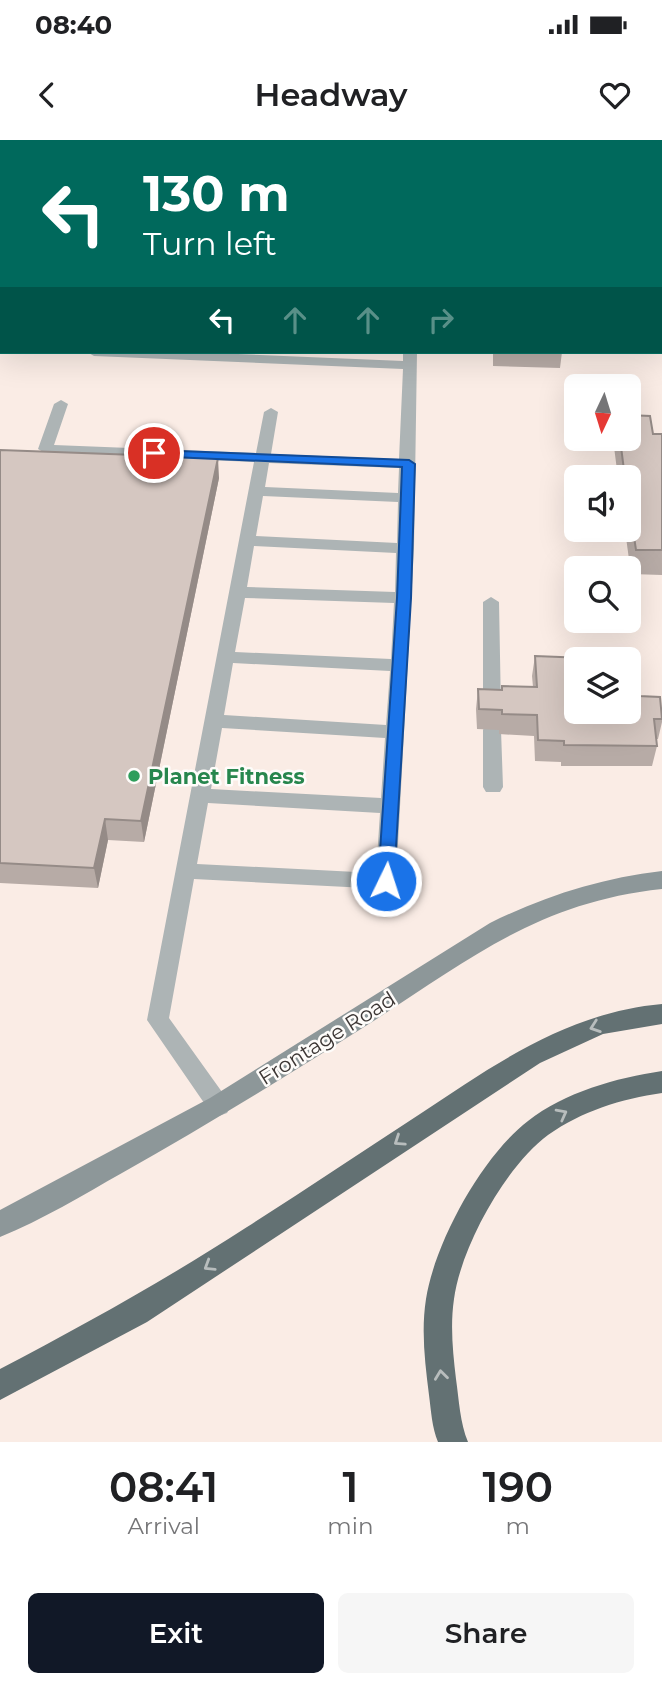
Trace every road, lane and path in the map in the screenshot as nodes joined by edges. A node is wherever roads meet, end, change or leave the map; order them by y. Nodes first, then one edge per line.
1 (199, 354) edge
2 (410, 358) edge
3 (61, 404) dead end
4 (271, 412) dead end
5 (262, 457) junction
6 (409, 464) junction
7 (256, 491) junction
8 (407, 498) junction
9 (247, 541) junction
10 (406, 548) junction
11 (237, 592) junction
12 (404, 598) junction
13 (491, 602) dead end
14 (225, 657) junction
15 (399, 665) junction
16 (492, 710) edge
17 (214, 721) junction
18 (492, 730) edge
19 (395, 732) junction
20 (493, 787) dead end
21 (200, 795) junction
22 (391, 806) junction
23 (186, 871) junction
24 (662, 880) edge
25 (662, 1014) edge
26 (662, 1082) edge
27 (219, 1106) junction
28 (0, 1224) edge
29 (0, 1385) edge
30 (453, 1442) edge

1 - 2 lane
2 - 6 lane
3 - 5 lane
4 - 5 lane
5 - 6 lane
5 - 7 lane
6 - 8 lane
7 - 8 lane
7 - 9 lane
8 - 10 lane
9 - 10 lane
9 - 11 lane
10 - 12 lane
11 - 12 lane
11 - 14 lane
12 - 15 lane
13 - 16 lane
14 - 15 lane
14 - 17 lane
15 - 19 lane
17 - 19 lane
17 - 21 lane
18 - 20 lane
19 - 22 lane
21 - 22 lane
21 - 23 lane
22 - 23 lane
23 - 27 lane
24 - 27 street, Frontage Road
25 -> 29 highway
30 -> 26 highway
27 - 28 street, Frontage Road

